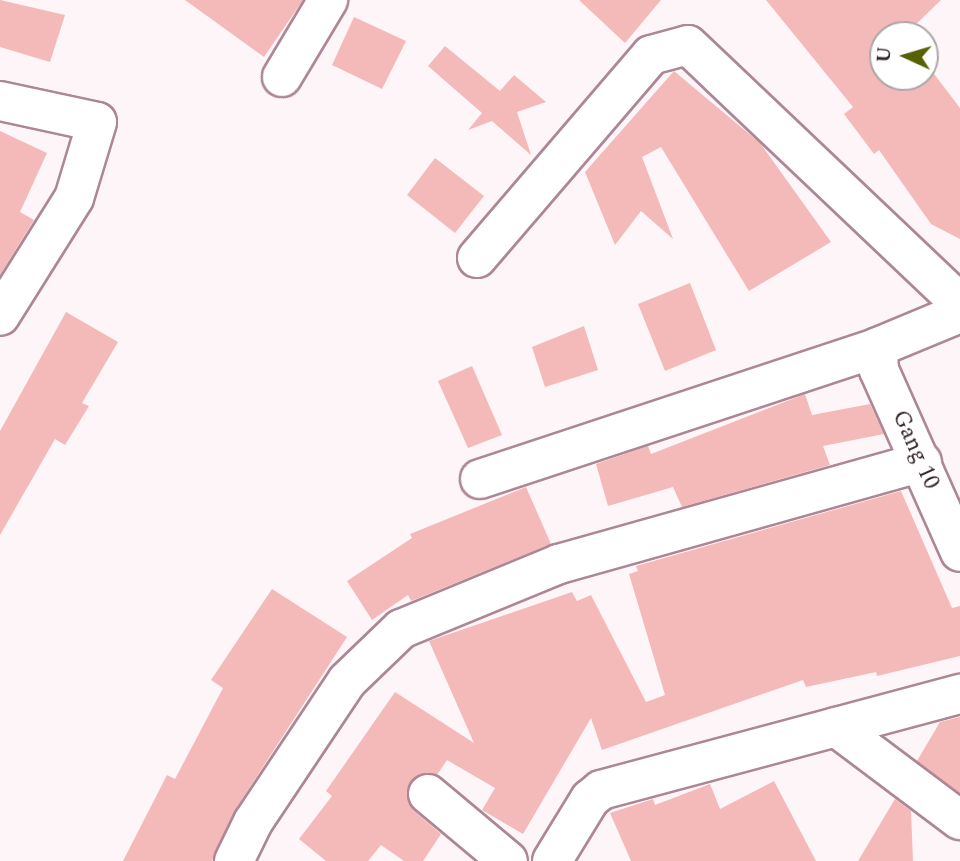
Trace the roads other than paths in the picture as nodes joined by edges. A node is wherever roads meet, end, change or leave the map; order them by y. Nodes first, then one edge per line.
1 (328, 0) edge
2 (282, 77) dead end
3 (0, 101) edge
4 (478, 258) dead end
5 (960, 303) edge
6 (960, 313) edge
7 (0, 316) edge
8 (878, 347) junction
9 (922, 462) junction
10 (480, 479) dead end
11 (960, 552) edge
12 (960, 694) edge
13 (836, 727) junction
14 (428, 794) dead end
15 (960, 820) edge
16 (234, 861) edge
17 (508, 861) edge
18 (552, 861) edge

1 - 2 street
3 - 7 street
4 - 5 street
6 - 8 street
8 - 9 street, Gang 10
8 - 10 street
9 - 11 street, Gang 10
9 - 16 street
12 - 13 street
13 - 15 street
13 - 18 street
14 - 17 street

